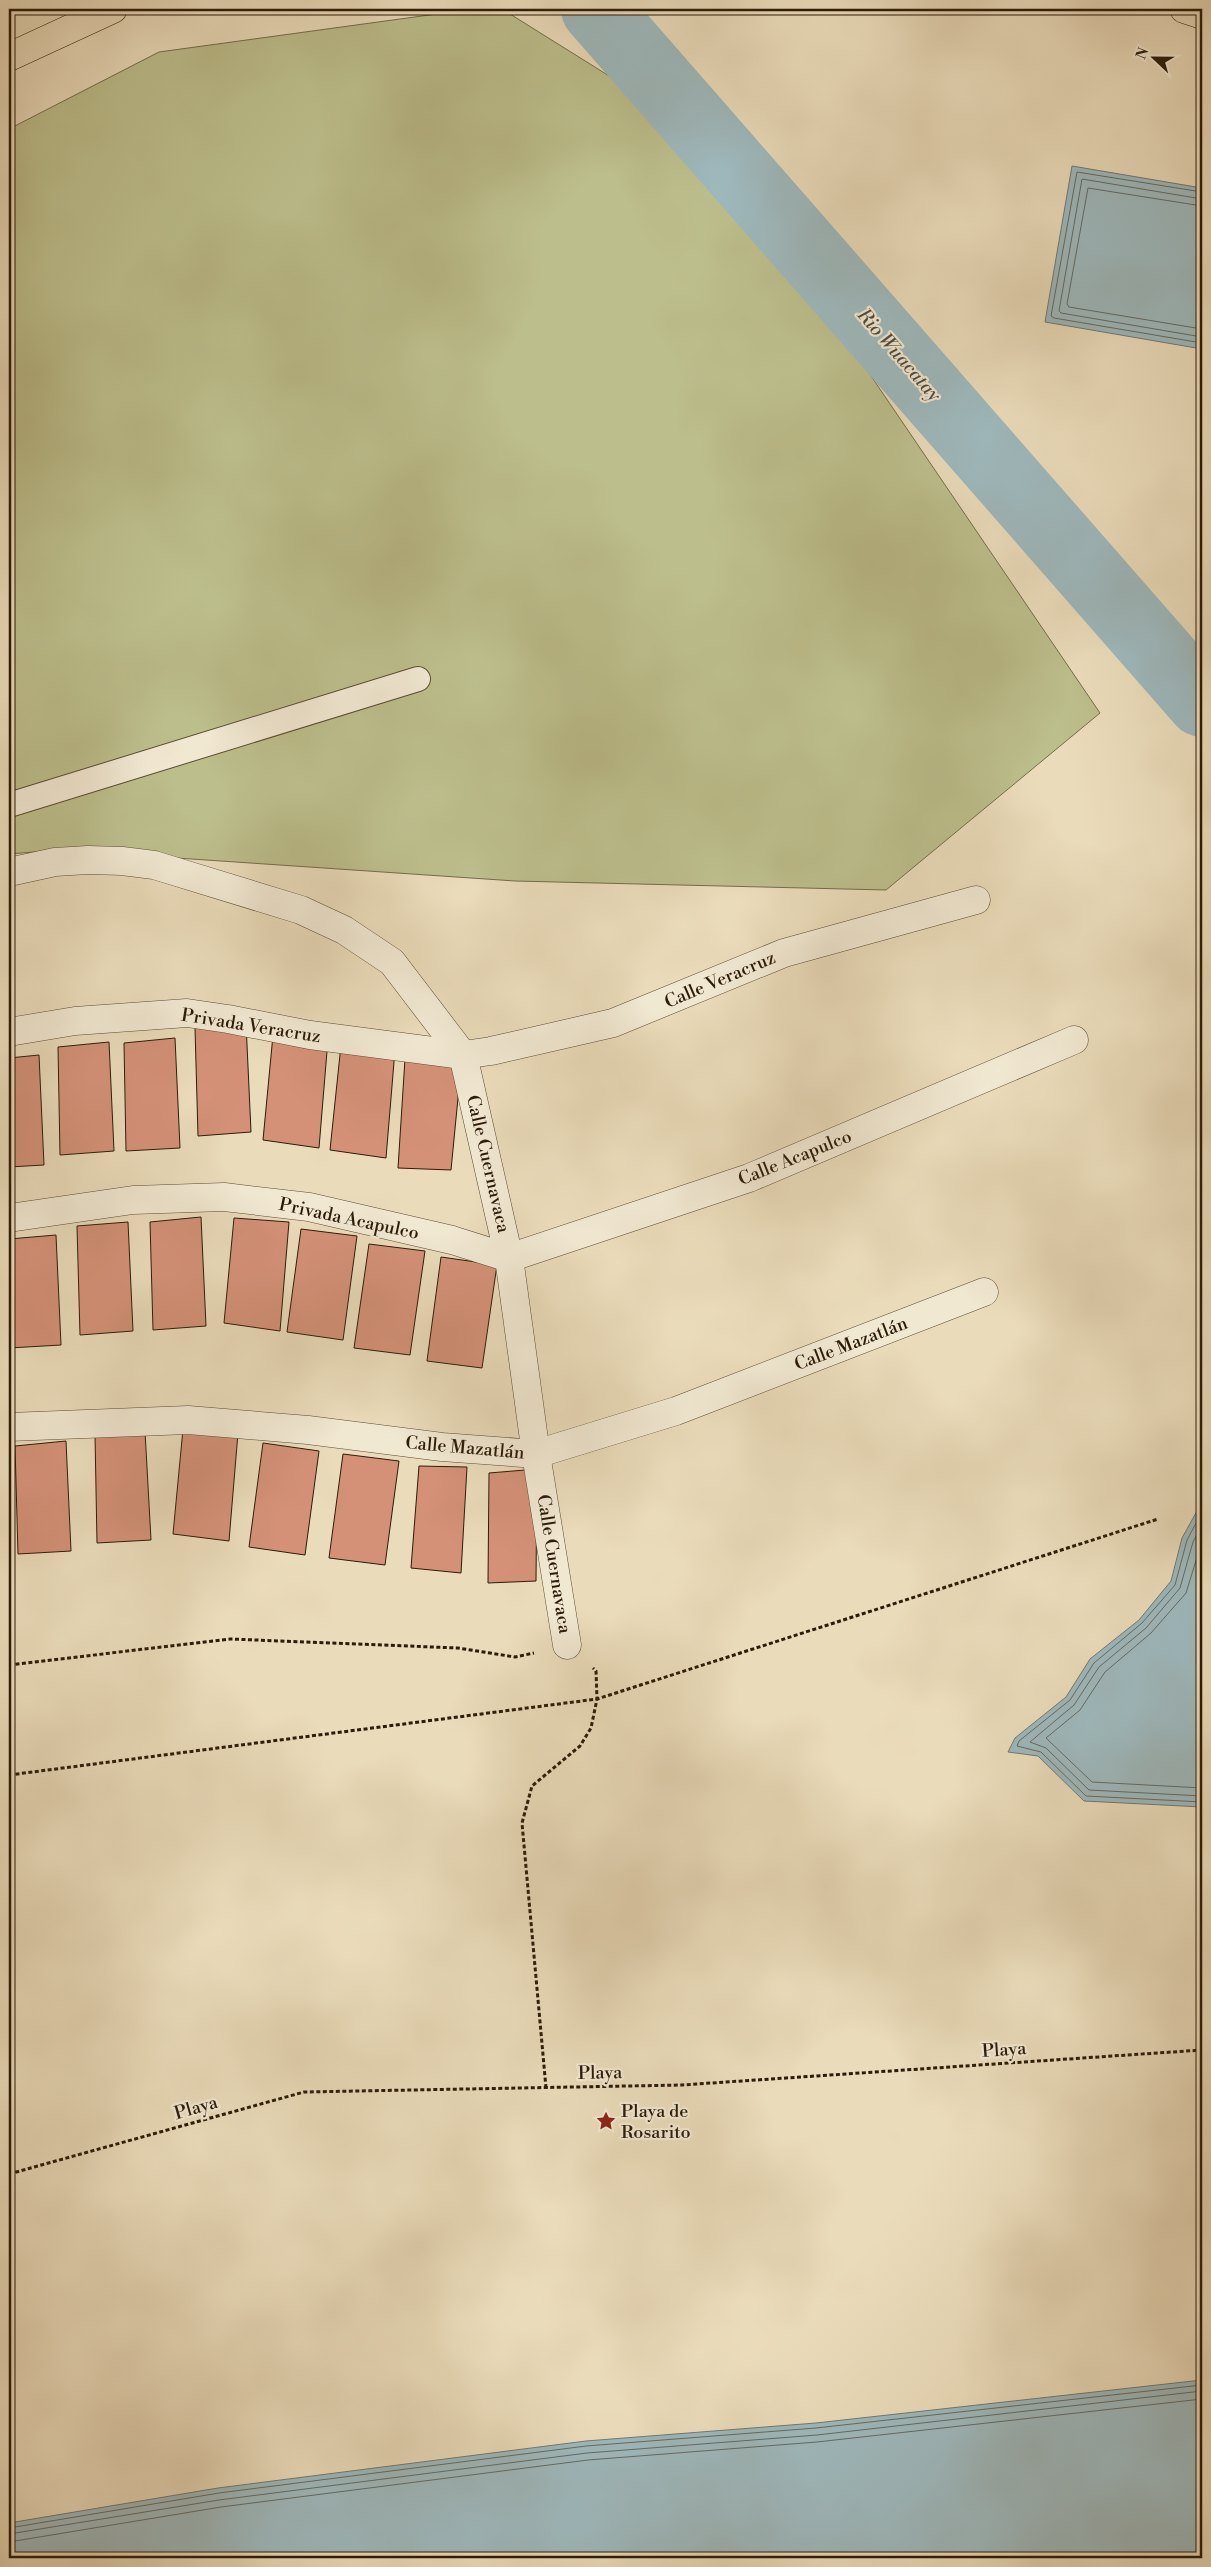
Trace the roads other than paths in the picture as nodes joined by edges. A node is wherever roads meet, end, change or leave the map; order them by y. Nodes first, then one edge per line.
1 (113, 9) edge
2 (1184, 9) edge
3 (1202, 15) edge
4 (9, 57) edge
5 (418, 679) dead end
6 (9, 805) edge
7 (9, 872) edge
8 (976, 900) dead end
9 (9, 1032) edge
10 (1074, 1040) dead end
11 (464, 1056) junction
12 (9, 1218) edge
13 (508, 1258) junction
14 (984, 1292) dead end
15 (9, 1428) edge
16 (536, 1454) junction
17 (568, 1645) road end

1 - 4 main road
2 - 3 main road
5 - 6 lane
7 - 11 street, Calle Cuernavaca
8 - 11 street, Calle Veracruz
9 - 11 street, Privada Veracruz
10 - 13 street, Calle Acapulco
11 - 13 street, Calle Cuernavaca
12 - 13 street, Privada Acapulco
13 - 16 street, Calle Cuernavaca
14 - 16 street, Calle Mazatlán
15 - 16 street, Calle Mazatlán
16 - 17 street, Calle Cuernavaca

